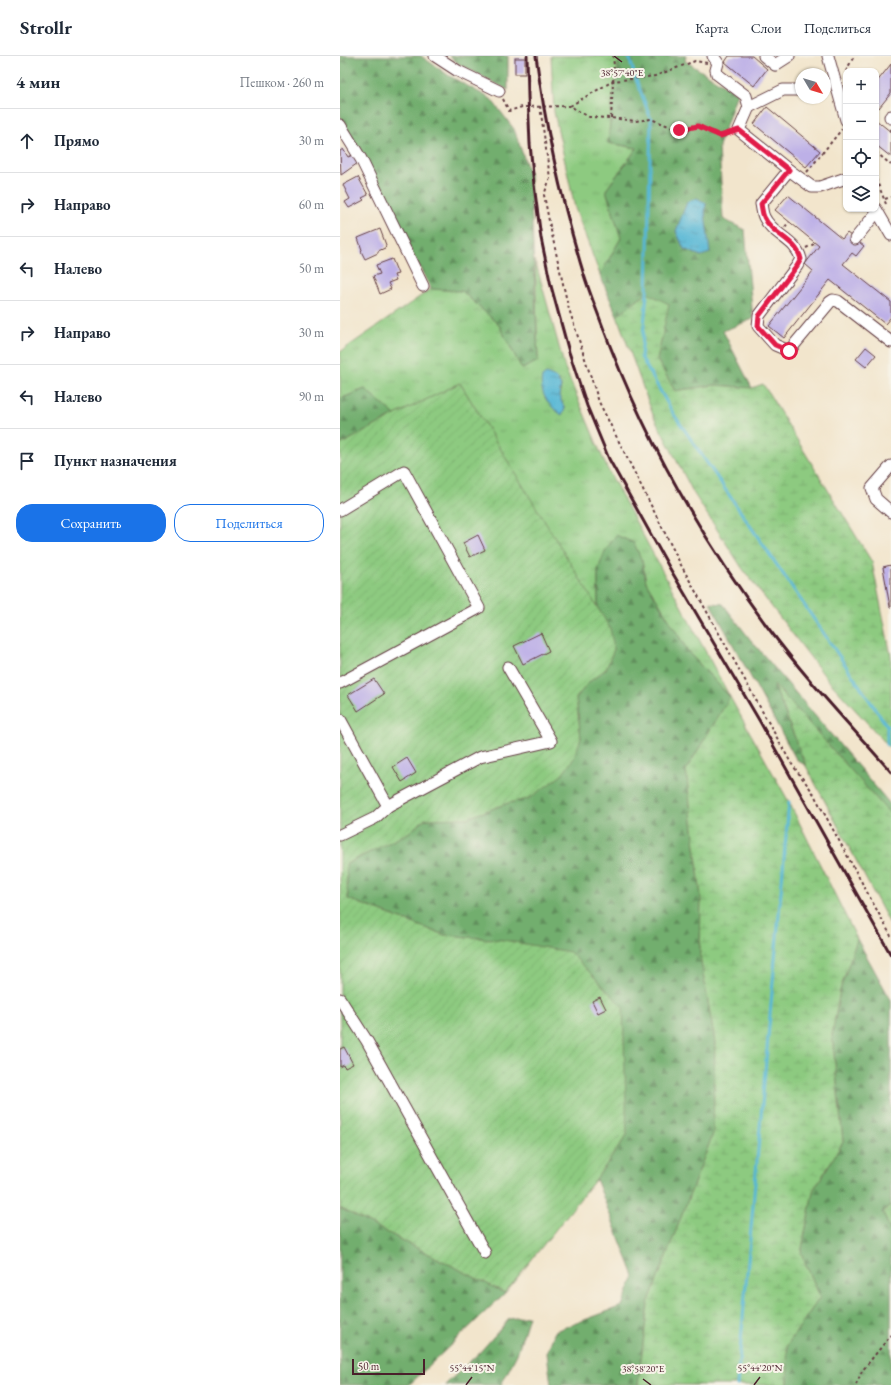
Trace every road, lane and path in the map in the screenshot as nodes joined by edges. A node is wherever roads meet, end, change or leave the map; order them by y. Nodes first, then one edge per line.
1 (435, 56) edge
2 (613, 56) edge
3 (714, 56) edge
4 (764, 56) edge
5 (790, 56) edge
6 (828, 56) edge
7 (854, 56) edge
8 (848, 68) edge
9 (613, 81) junction
10 (837, 89) junction
11 (795, 90) edge
12 (831, 90) edge
13 (499, 91) joint
14 (540, 106) junction
15 (570, 106) junction
16 (749, 107) junction
17 (843, 110) edge
18 (611, 118) junction
19 (340, 125) edge
20 (843, 128) edge
21 (739, 130) junction
22 (879, 155) edge
23 (891, 165) edge
24 (789, 170) junction
25 (802, 179) junction
26 (843, 179) edge
27 (879, 187) edge
28 (891, 197) edge
29 (884, 200) junction
30 (879, 209) edge
31 (877, 212) edge
32 (891, 235) edge
33 (855, 239) dead end
34 (423, 286) dead end
35 (891, 342) edge
36 (891, 466) edge
37 (340, 510) edge
38 (891, 512) edge
39 (508, 667) dead end
40 (340, 683) edge
41 (340, 719) edge
42 (388, 806) junction
43 (340, 835) edge
44 (891, 936) edge
45 (340, 999) edge
46 (486, 1253) dead end
47 (891, 1335) edge
48 (856, 1385) edge

1 - 13 street
2 - 9 path
3 - 9 path
3 - 16 street
4 - 5 street
6 - 10 street
7 - 8 path
9 - 15 path
9 - 18 path
10 - 12 street
10 - 17 street
11 - 16 street
13 - 14 path
14 - 15 path
14 - 44 path
15 - 18 path
16 - 21 street
18 - 21 path
19 - 34 street
20 - 25 path
21 - 24 street
22 - 23 path
24 - 25 street
24 - 35 street
25 - 26 street
27 - 29 path
28 - 29 path
29 - 30 path
30 - 32 street
31 - 33 street
36 - 38 street
37 - 40 street
39 - 42 street
41 - 42 street
42 - 43 street
45 - 46 street
47 - 48 path

